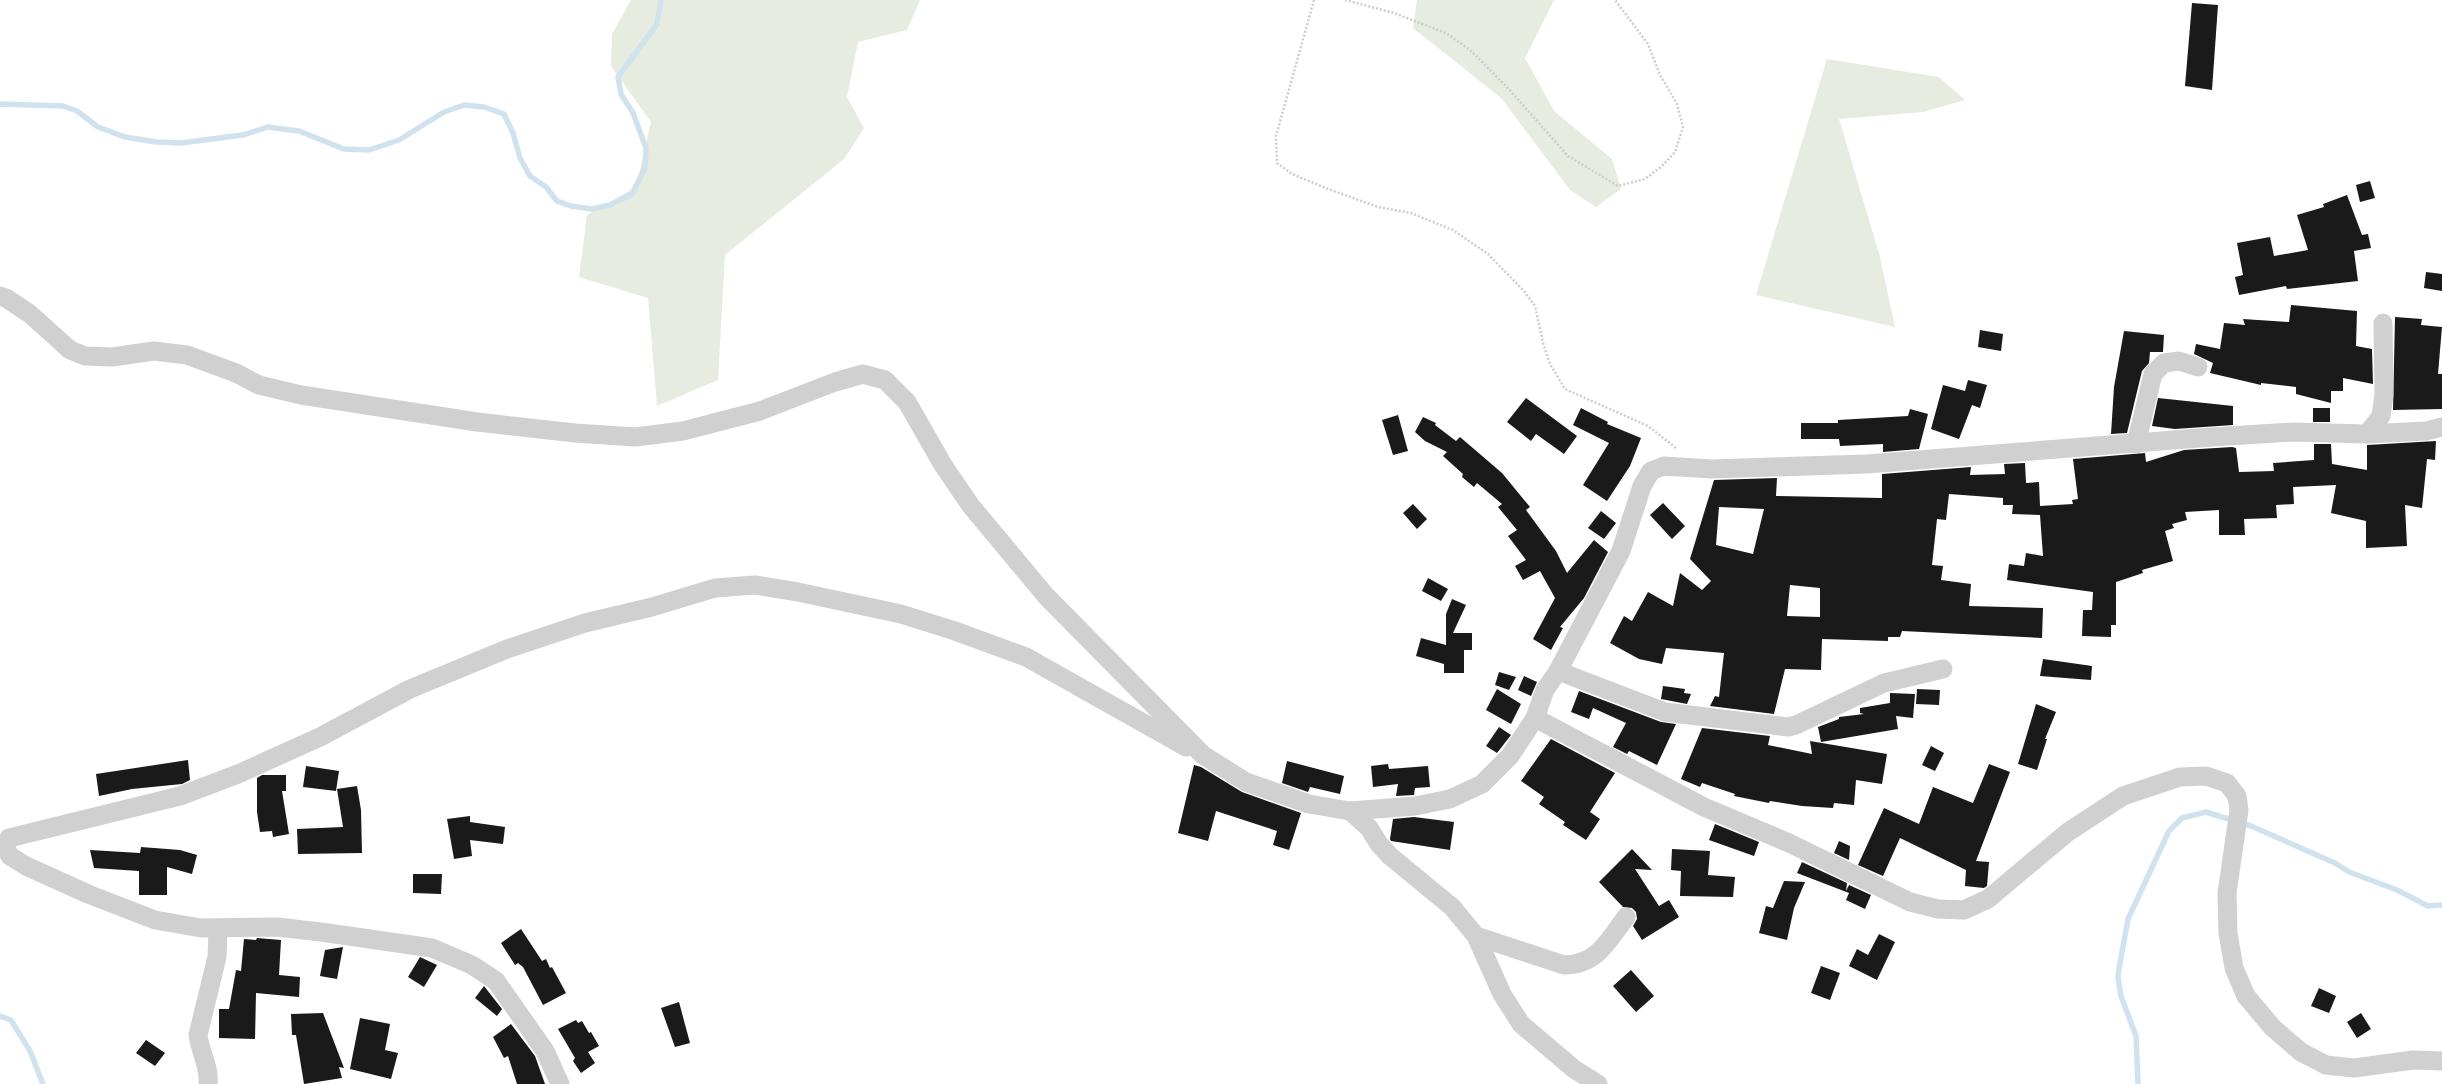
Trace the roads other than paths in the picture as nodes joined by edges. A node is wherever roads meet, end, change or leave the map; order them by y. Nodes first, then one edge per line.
1 (0, 296) edge
2 (2383, 323) dead end
3 (2198, 367) dead end
4 (2442, 427) edge
5 (2367, 434) junction
6 (2136, 444) junction
7 (1943, 669) dead end
8 (1558, 672) junction
9 (1535, 718) junction
10 (1203, 755) junction
11 (1350, 811) junction
12 (1626, 917) dead end
13 (218, 929) junction
14 (1476, 936) junction
15 (2442, 1061) edge
16 (208, 1084) edge
17 (560, 1084) edge
18 (1598, 1084) edge

1 - 10 street
2 - 5 street
3 - 6 street
4 - 5 street
5 - 6 street
6 - 8 street
7 - 8 street
8 - 9 street
9 - 11 street
9 - 15 street
10 - 11 street
10 - 13 street
11 - 14 street
12 - 14 street
13 - 16 street
13 - 17 street
14 - 18 street

